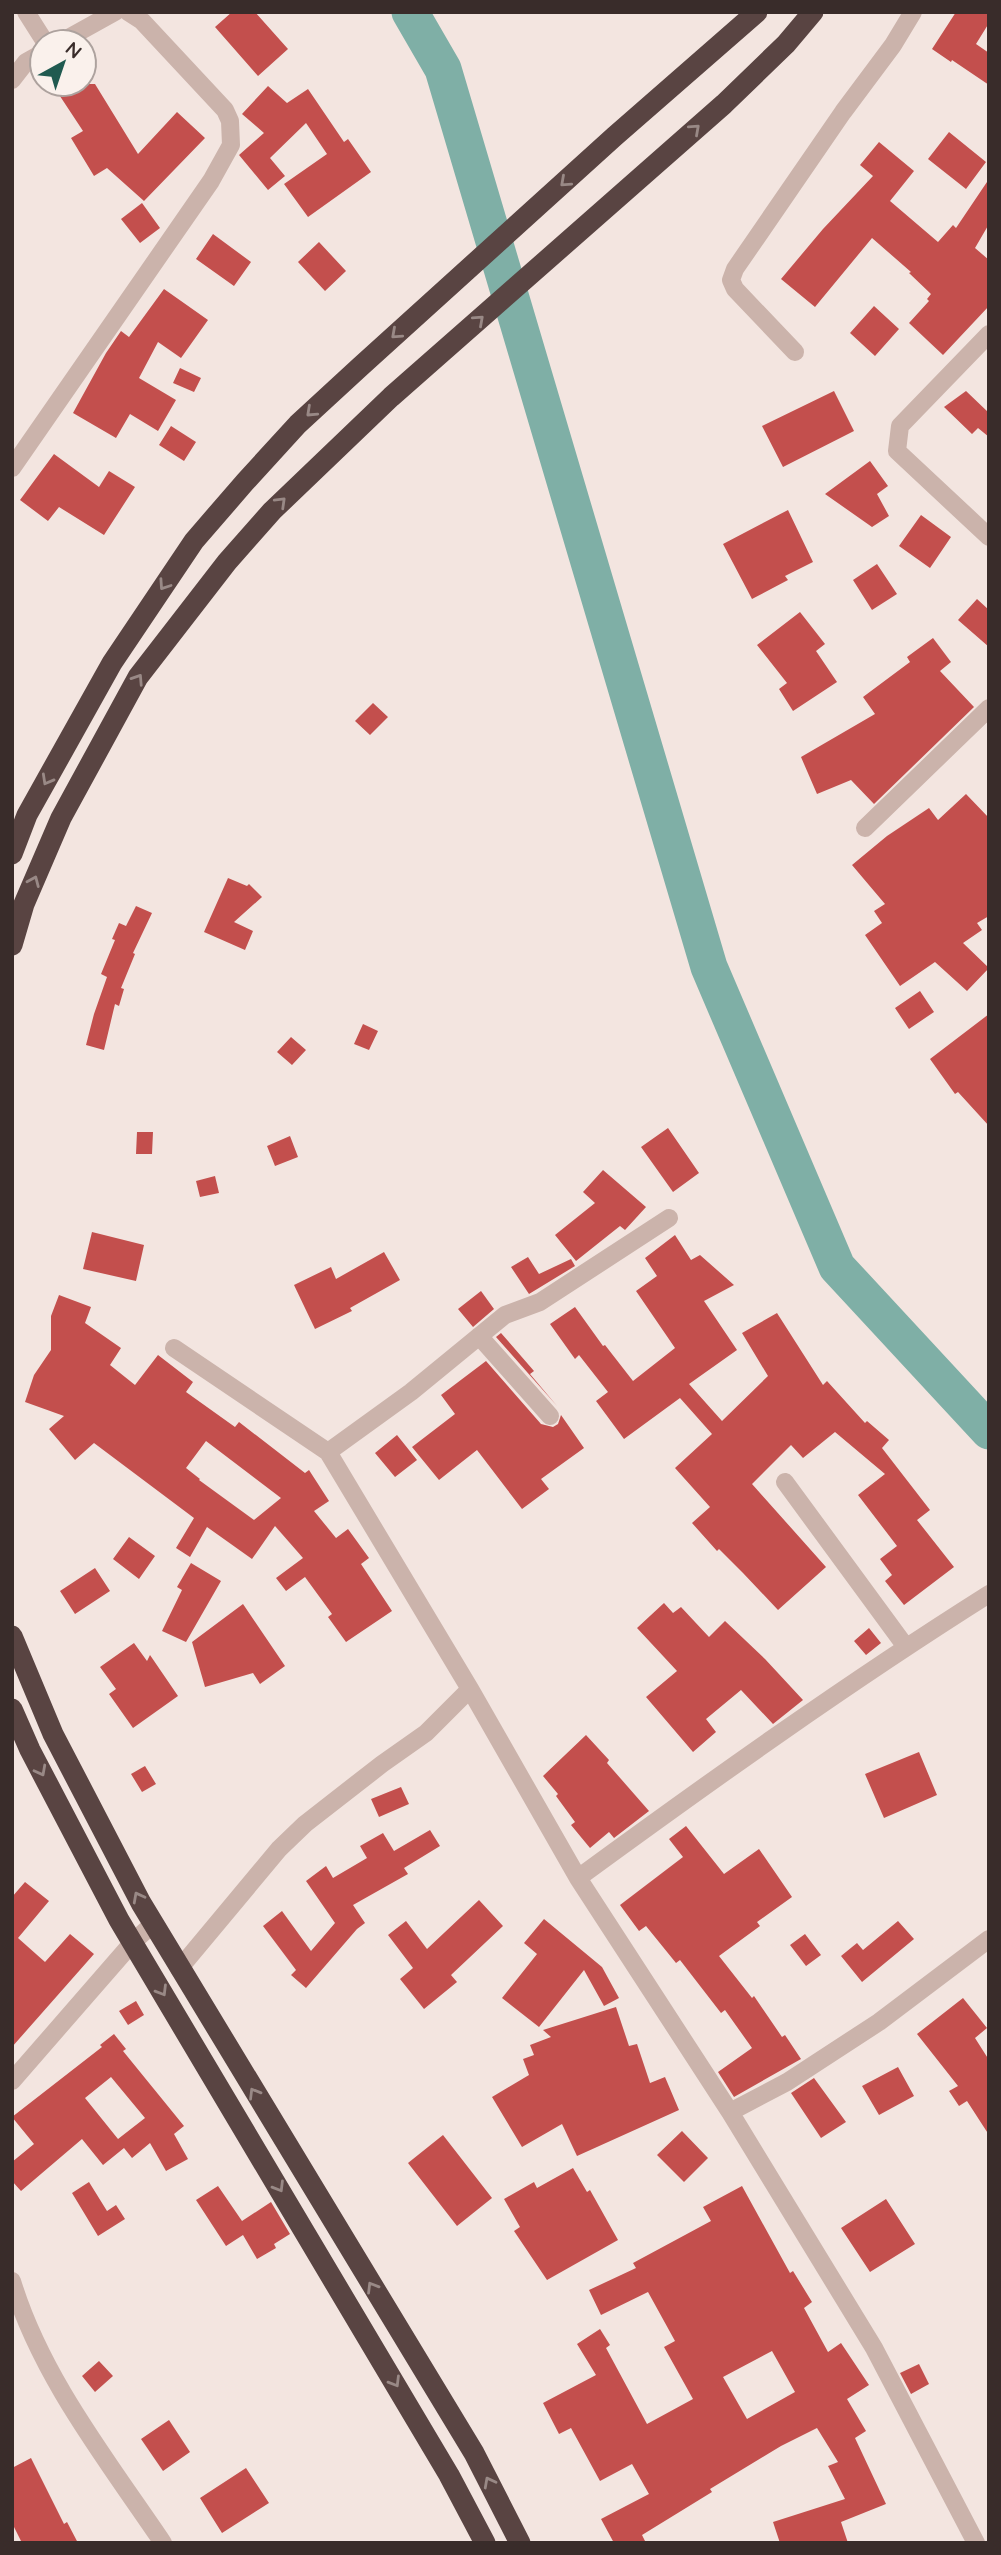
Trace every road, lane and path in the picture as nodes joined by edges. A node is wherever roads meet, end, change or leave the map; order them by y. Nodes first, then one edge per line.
1 (26, 12) edge
2 (115, 12) edge
3 (128, 12) edge
4 (757, 12) edge
5 (813, 12) edge
6 (913, 12) edge
7 (37, 28) edge
8 (86, 28) edge
9 (28, 61) edge
10 (12, 80) edge
11 (989, 334) edge
12 (795, 352) dead end
13 (12, 468) edge
14 (989, 537) edge
15 (989, 708) edge
16 (865, 828) dead end
17 (14, 847) edge
18 (12, 946) edge
19 (669, 1218) dead end
20 (479, 1336) junction
21 (174, 1348) dead end
22 (550, 1416) dead end
23 (328, 1452) junction
24 (785, 1482) dead end
25 (989, 1594) edge
26 (12, 1636) edge
27 (906, 1647) junction
28 (470, 1689) junction
29 (12, 1709) edge
30 (578, 1878) junction
31 (153, 1924) junction
32 (989, 1939) edge
33 (133, 1942) junction
34 (179, 1969) junction
35 (12, 2081) edge
36 (730, 2112) junction
37 (12, 2281) edge
38 (163, 2543) edge
39 (485, 2543) edge
40 (520, 2543) edge
41 (976, 2543) edge

1 - 7 street
2 - 8 street
3 - 13 street
4 -> 17 highway
18 -> 5 highway
6 - 12 street
9 - 10 street
11 - 14 street
15 - 16 street
19 - 20 street
20 - 22 street
20 - 23 street
21 - 23 street
23 - 28 street
24 - 27 street
25 - 27 street
31 -> 26 highway
27 - 30 street
28 - 30 street
28 - 34 street
29 -> 33 highway
30 - 36 street
31 - 33 street
31 - 34 highway
32 - 36 street
33 - 35 street
33 -> 39 highway
40 -> 34 highway
36 - 41 street
37 - 38 street

